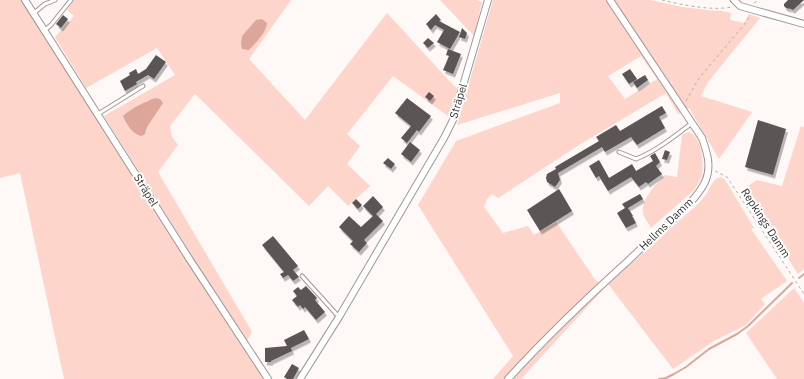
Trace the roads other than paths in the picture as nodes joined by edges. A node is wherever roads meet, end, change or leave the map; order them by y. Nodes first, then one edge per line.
1 (25, 0) edge
2 (55, 0) edge
3 (71, 0) edge
4 (488, 0) edge
5 (610, 0) edge
6 (734, 0) edge
7 (34, 13) junction
8 (804, 24) edge
9 (45, 30) junction
10 (144, 86) dead end
11 (98, 114) junction
12 (692, 123) junction
13 (619, 152) dead end
14 (302, 276) dead end
15 (339, 317) junction
16 (268, 379) edge
17 (300, 379) edge
18 (508, 379) edge

1 - 7 street, Sträpel
2 - 7 lane
3 - 9 lane
4 - 15 street, Sträpel
5 - 12 street, Hellms Damm
6 - 8 street
7 - 9 street, Sträpel
9 - 11 street, Sträpel
10 - 11 lane
11 - 16 street, Sträpel
12 - 13 lane
12 - 18 street, Hellms Damm
14 - 15 lane
15 - 17 street, Sträpel

